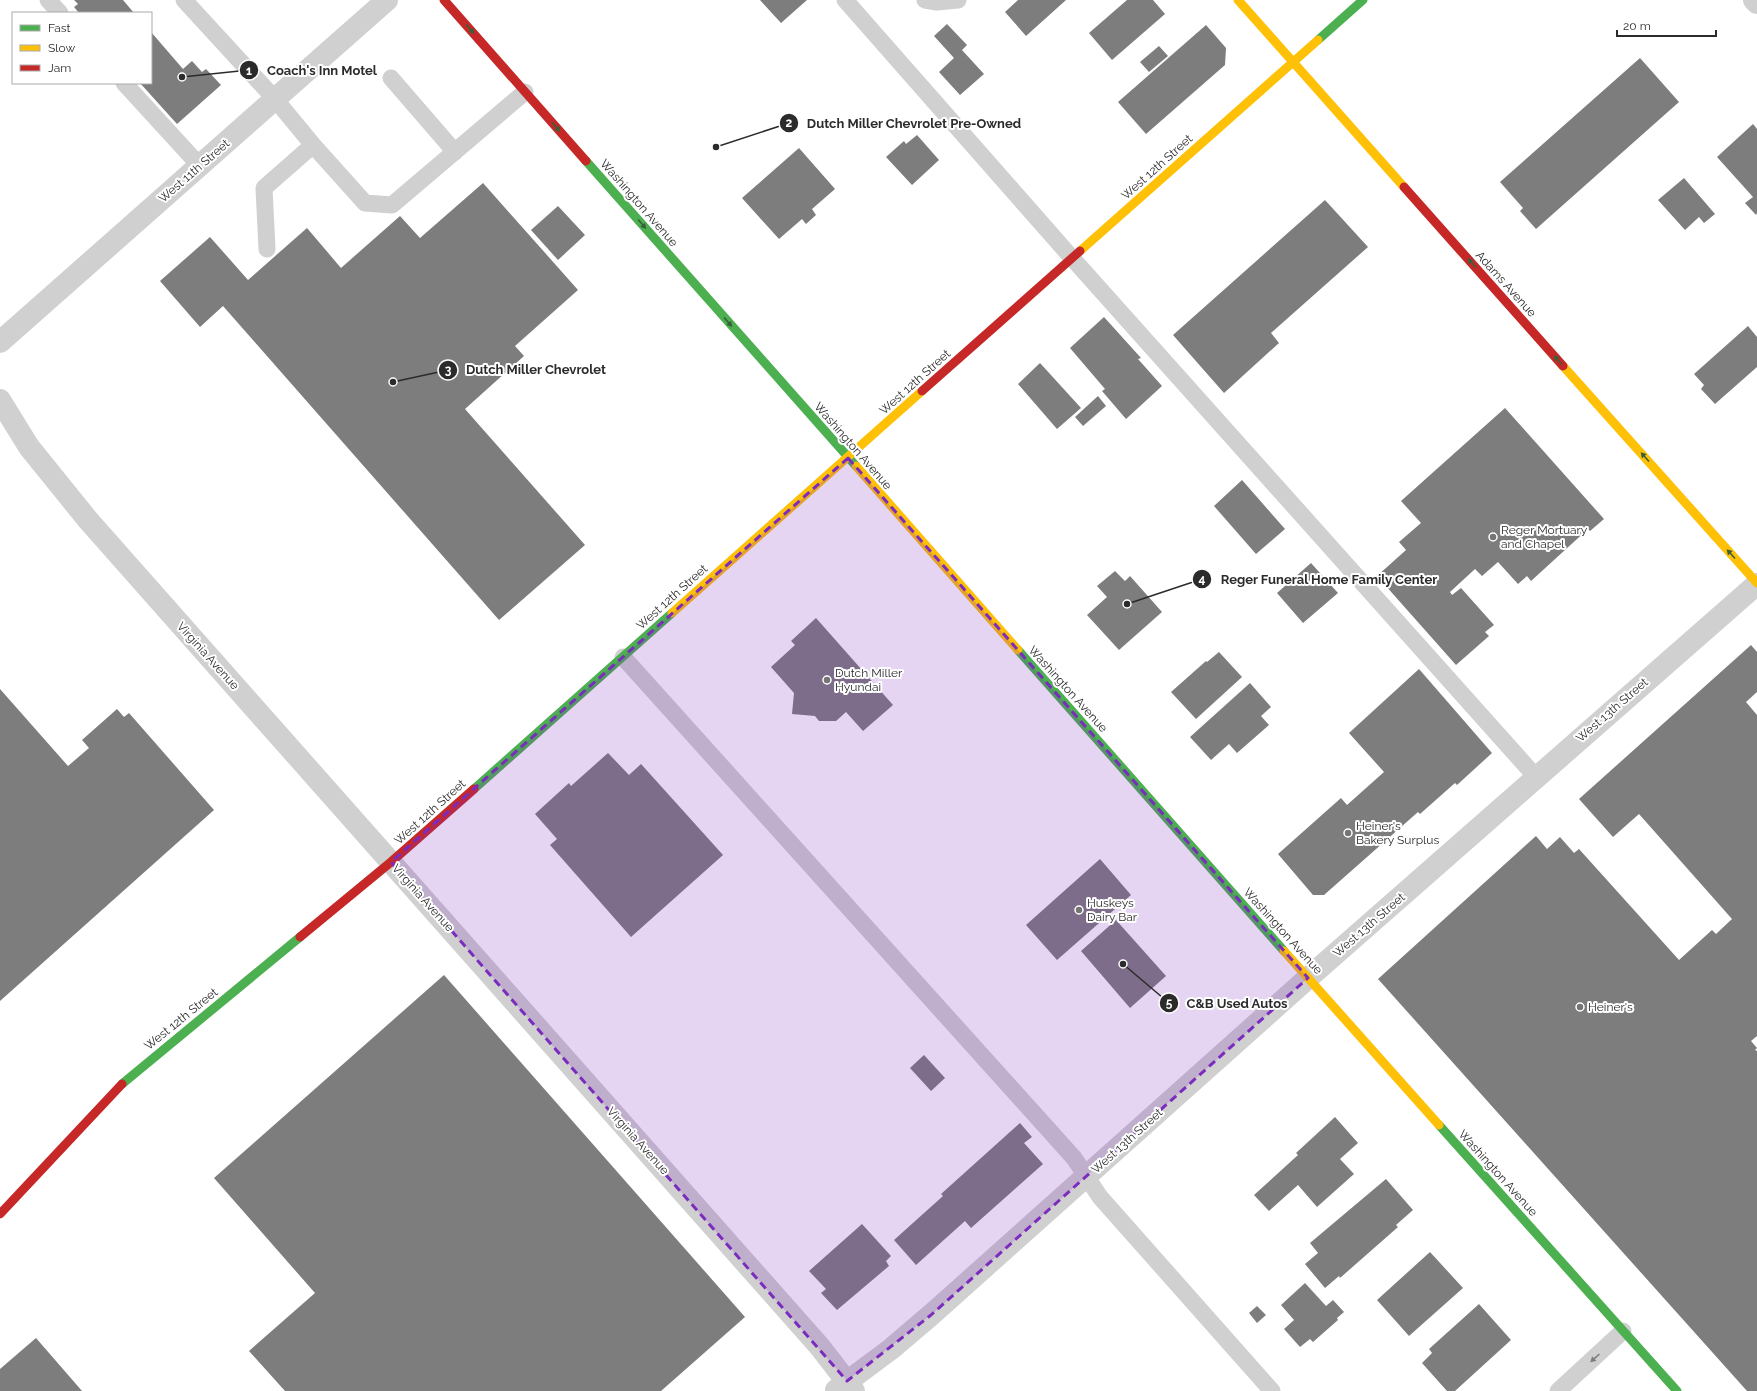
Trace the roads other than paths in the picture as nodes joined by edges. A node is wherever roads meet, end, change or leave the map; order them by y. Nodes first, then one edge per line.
1 (48, 0) edge
2 (184, 0) edge
3 (387, 0) edge
4 (444, 0) edge
5 (845, 0) edge
6 (925, 0) edge
7 (958, 0) edge
8 (1238, 0) edge
9 (1362, 0) edge
10 (1754, 0) edge
11 (1757, 3) edge
12 (59, 12) edge
13 (1292, 62) junction
14 (391, 78) dead end
15 (125, 84) edge
16 (525, 92) junction
17 (275, 99) junction
18 (313, 145) junction
19 (455, 152) junction
20 (200, 166) junction
21 (267, 248) dead end
22 (1072, 258) junction
23 (0, 342) edge
24 (0, 400) edge
25 (848, 458) junction
26 (1757, 583) edge
27 (623, 657) junction
28 (1536, 777) junction
29 (391, 862) junction
30 (1308, 978) junction
31 (1087, 1178) junction
32 (0, 1214) edge
33 (1624, 1331) junction
34 (845, 1388) edge
35 (1272, 1391) edge
36 (1558, 1391) edge
37 (1677, 1391) edge

1 - 12 lane
2 - 17 lane
3 - 17 street, West 11th Street
4 -> 16 main road, Washington Avenue
5 - 22 lane
6 - 7 lane
8 - 13 main road, Adams Avenue
9 - 13 main road, West 12th Street
10 - 11 street
13 - 22 main road, West 12th Street
26 -> 13 main road, Adams Avenue
14 - 19 lane
15 - 20 lane
16 - 19 lane
16 -> 25 main road, Washington Avenue
17 - 18 lane
17 - 20 street, West 11th Street
18 - 19 lane
18 - 21 lane
20 - 23 street, West 11th Street
22 - 25 main road, West 12th Street
22 - 28 lane
24 - 29 street, Virginia Avenue
25 - 27 main road, West 12th Street
25 - 30 main road, Washington Avenue
26 - 28 street, West 13th Street
27 - 29 main road, West 12th Street
27 - 31 lane
28 - 30 street, West 13th Street
29 - 32 main road, West 12th Street
29 - 34 street, Virginia Avenue
30 - 31 street, West 13th Street
30 - 33 main road, Washington Avenue
31 - 34 street, West 13th Street
31 - 35 lane
33 -> 36 lane
33 - 37 main road, Washington Avenue

